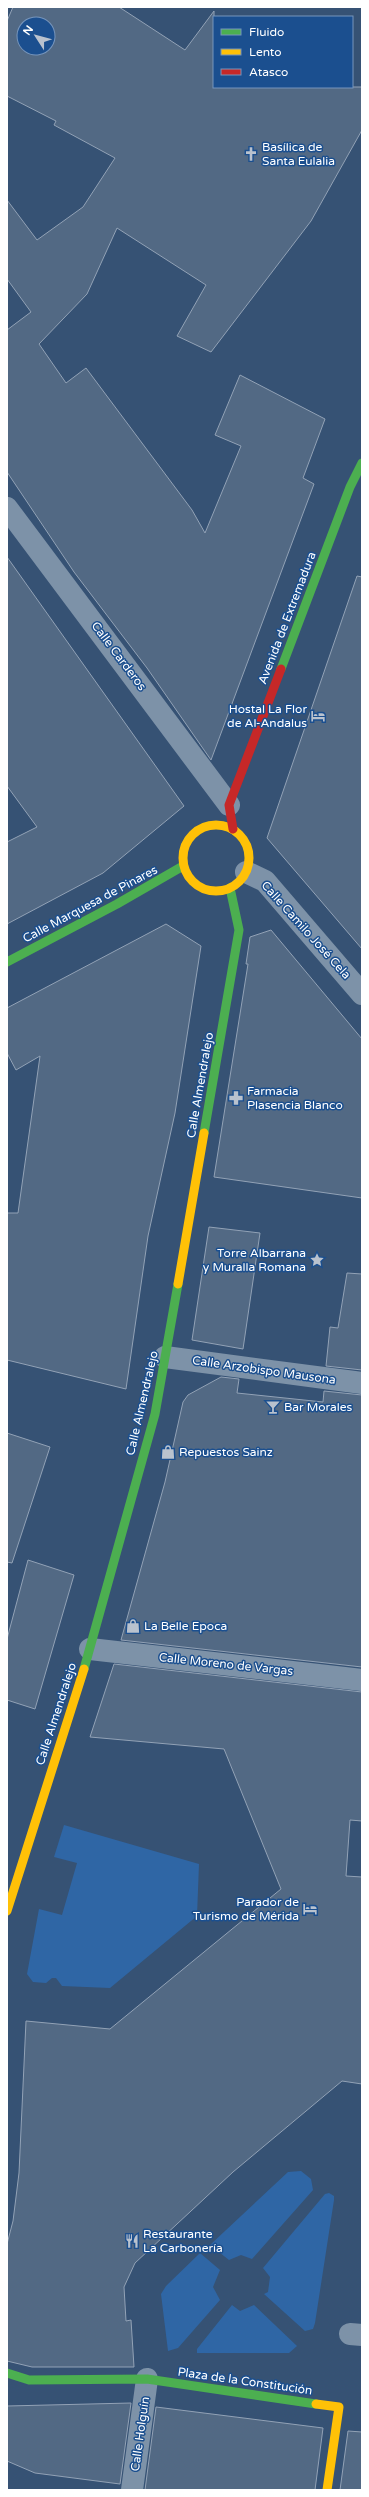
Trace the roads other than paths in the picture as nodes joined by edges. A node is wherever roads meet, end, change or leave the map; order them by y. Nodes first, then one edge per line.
1 (362, 463) edge
2 (7, 508) edge
3 (229, 805) junction
4 (233, 829) junction
5 (183, 866) junction
6 (246, 872) junction
7 (230, 888) junction
8 (7, 962) edge
9 (362, 994) edge
10 (165, 1357) junction
11 (362, 1383) edge
12 (90, 1649) junction
13 (362, 1680) edge
14 (7, 1911) edge
15 (7, 2373) edge
16 (147, 2379) junction
17 (132, 2490) edge
18 (328, 2490) edge

1 - 3 main road, Avenida de Extremadura
2 - 3 street, Calle Carderos
3 - 4 main road
4 - 5 main road
4 - 6 main road
5 - 7 main road
5 - 8 main road, Calle Marquesa de Pinares
6 - 7 main road
6 - 9 street, Calle Camilo José Cela
7 - 10 main road, Calle Almendralejo
10 - 11 street, Calle Arzobispo Mausona
10 - 12 main road, Calle Almendralejo
12 - 13 street, Calle Moreno de Vargas
12 - 14 main road, Calle Almendralejo
15 - 16 main road, Plaza de la Constitución
16 - 17 street, Calle Holguín
16 - 18 main road, Plaza de la Constitución

